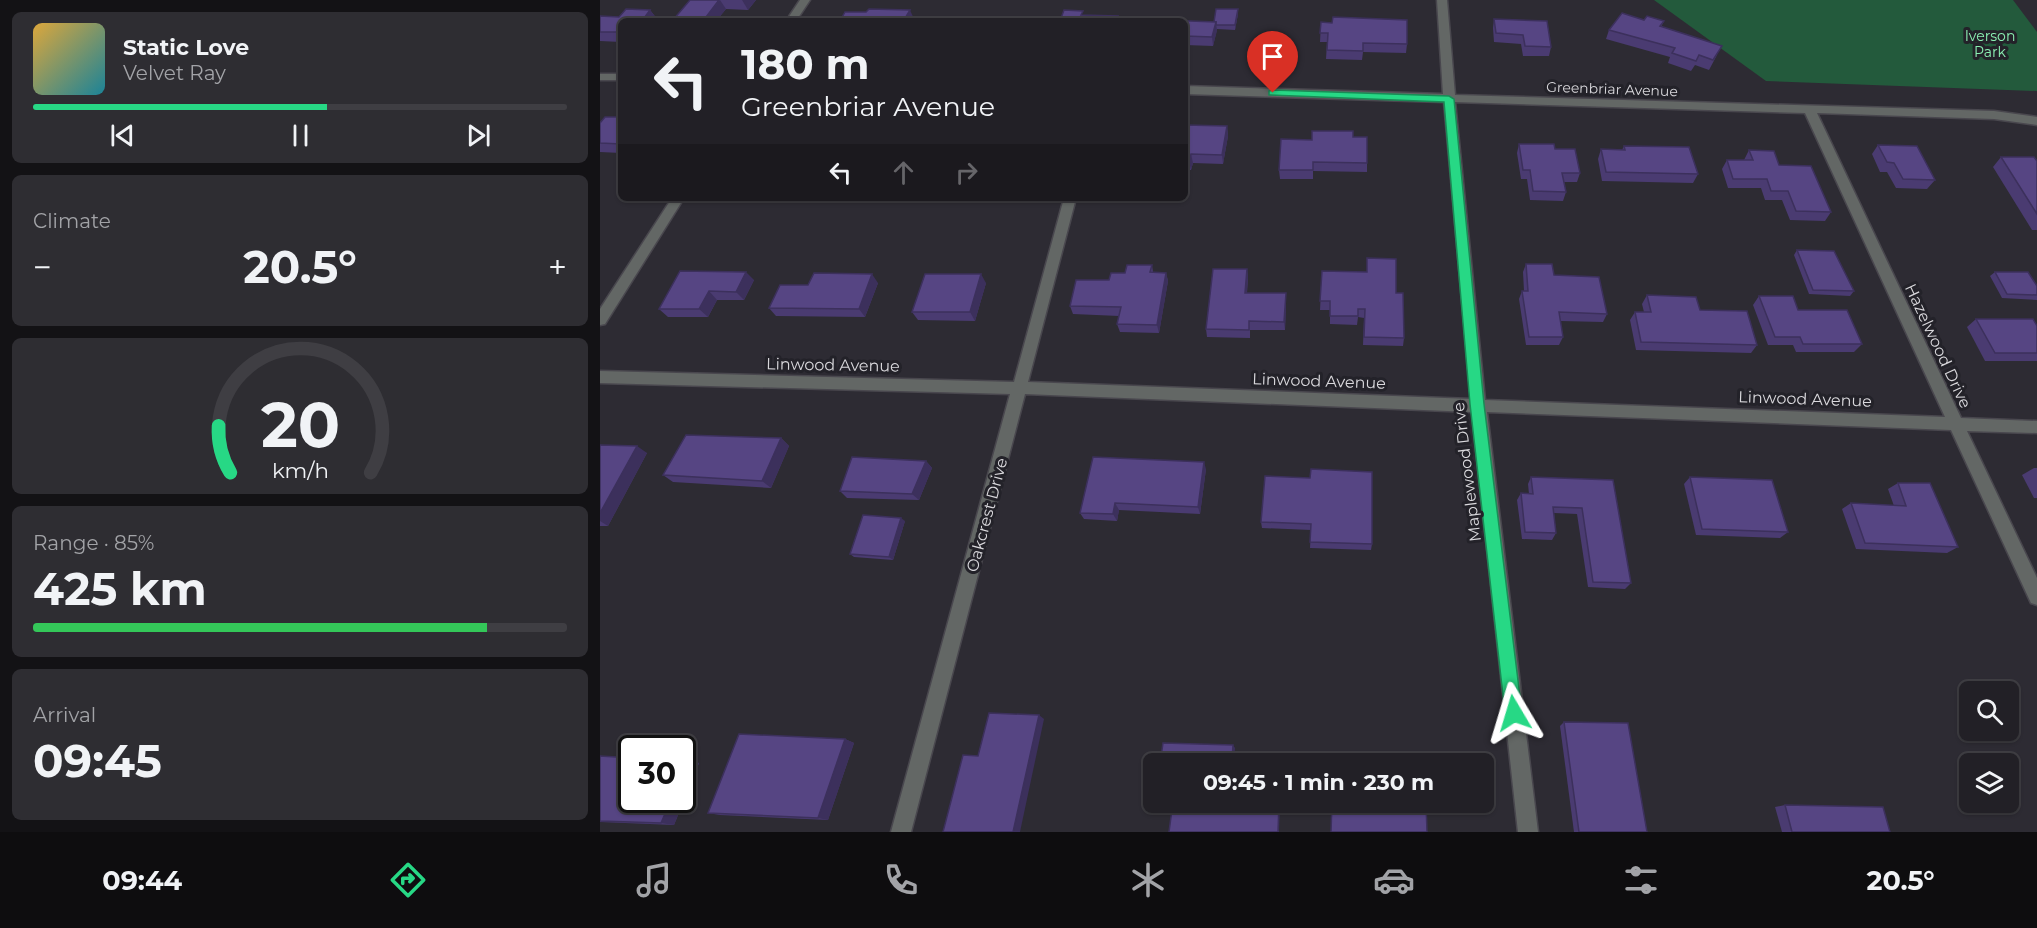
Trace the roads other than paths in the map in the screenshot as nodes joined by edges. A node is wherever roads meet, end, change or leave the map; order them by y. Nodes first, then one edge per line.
1 (805, 0) edge
2 (1442, 0) edge
3 (793, 18) edge
4 (600, 77) edge
5 (618, 77) edge
6 (1188, 90) edge
7 (1449, 99) junction
8 (1809, 109) junction
9 (2037, 121) edge
10 (676, 201) edge
11 (1069, 201) edge
12 (600, 320) edge
13 (600, 377) edge
14 (1021, 388) junction
15 (1477, 404) junction
16 (1954, 423) junction
17 (2037, 427) edge
18 (2037, 597) edge
19 (901, 832) edge
20 (1528, 832) edge

1 - 3 street
2 - 7 street, Maplewood Drive
4 - 5 street
6 - 7 street, Greenbriar Avenue
7 - 8 street, Greenbriar Avenue
7 - 15 street, Maplewood Drive
8 - 9 street, Greenbriar Avenue
8 - 16 street, Hazelwood Drive
10 - 12 street
11 - 14 street, Oakcrest Drive
13 - 14 street, Linwood Avenue
14 - 15 street, Linwood Avenue
14 - 19 street, Oakcrest Drive
15 - 16 street, Linwood Avenue
15 - 20 street, Maplewood Drive
16 - 17 street, Linwood Avenue
16 - 18 street, Hazelwood Drive

